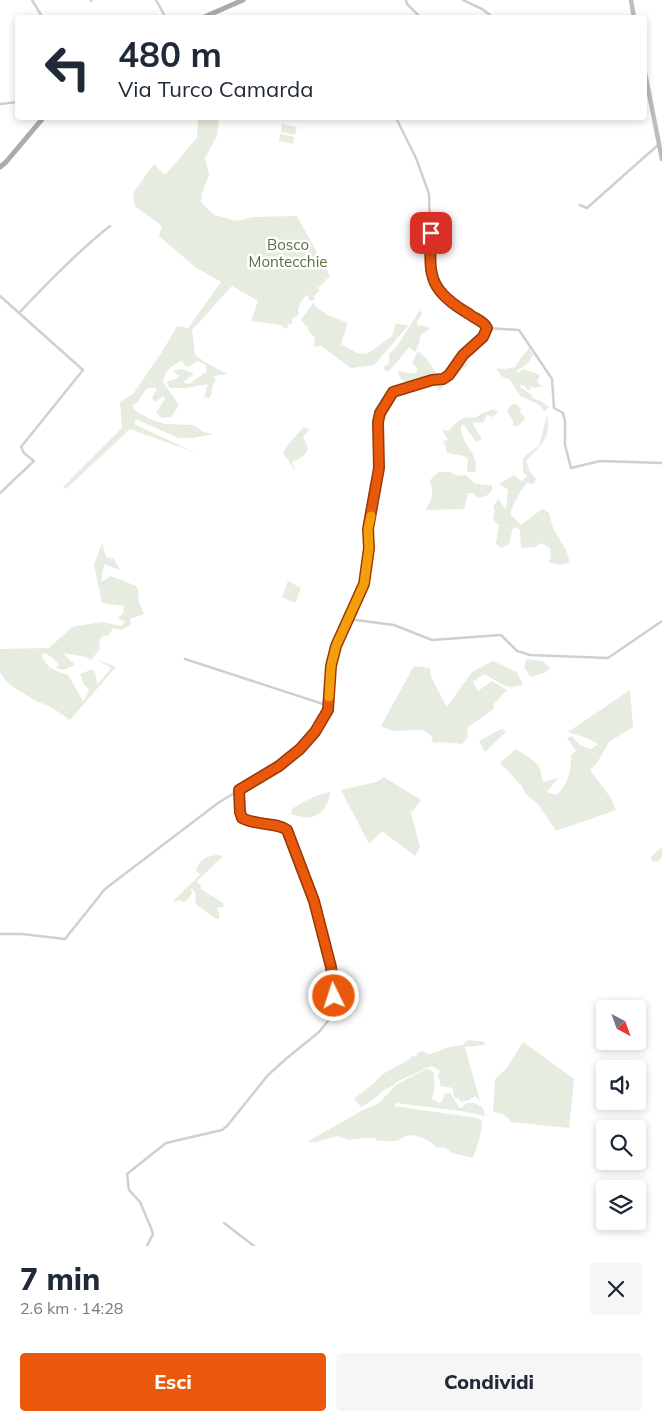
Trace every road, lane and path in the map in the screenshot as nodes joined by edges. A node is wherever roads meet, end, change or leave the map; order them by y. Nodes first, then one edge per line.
1 (32, 0) edge
2 (156, 0) edge
3 (243, 0) edge
4 (406, 0) edge
5 (463, 0) edge
6 (631, 0) edge
7 (41, 15) edge
8 (164, 15) edge
9 (209, 15) edge
10 (418, 15) edge
11 (490, 15) edge
12 (634, 15) edge
13 (647, 86) edge
14 (15, 102) edge
15 (0, 104) edge
16 (41, 120) edge
17 (397, 120) edge
18 (659, 144) junction
19 (662, 159) edge
20 (0, 168) edge
21 (580, 205) dead end
22 (110, 226) dead end
23 (0, 296) edge
24 (19, 313) junction
25 (487, 328) junction
26 (662, 463) edge
27 (0, 493) edge
28 (348, 619) junction
29 (662, 621) edge
30 (185, 659) dead end
31 (329, 706) junction
32 (239, 790) junction
33 (0, 934) edge
34 (224, 1223) dead end
35 (147, 1246) edge
36 (254, 1246) edge

1 - 7 street
2 - 8 street
3 - 9 main road
4 - 10 street
5 - 11 street
6 - 12 main road
13 - 18 main road
14 - 15 street
16 - 20 main road
17 - 25 street
18 - 19 main road
18 - 21 street
22 - 24 street
23 - 24 street
24 - 27 street
25 - 26 street
25 - 28 street
28 - 29 street
28 - 31 street
30 - 31 street
31 - 32 street
32 - 33 street
32 - 35 street
34 - 36 street

